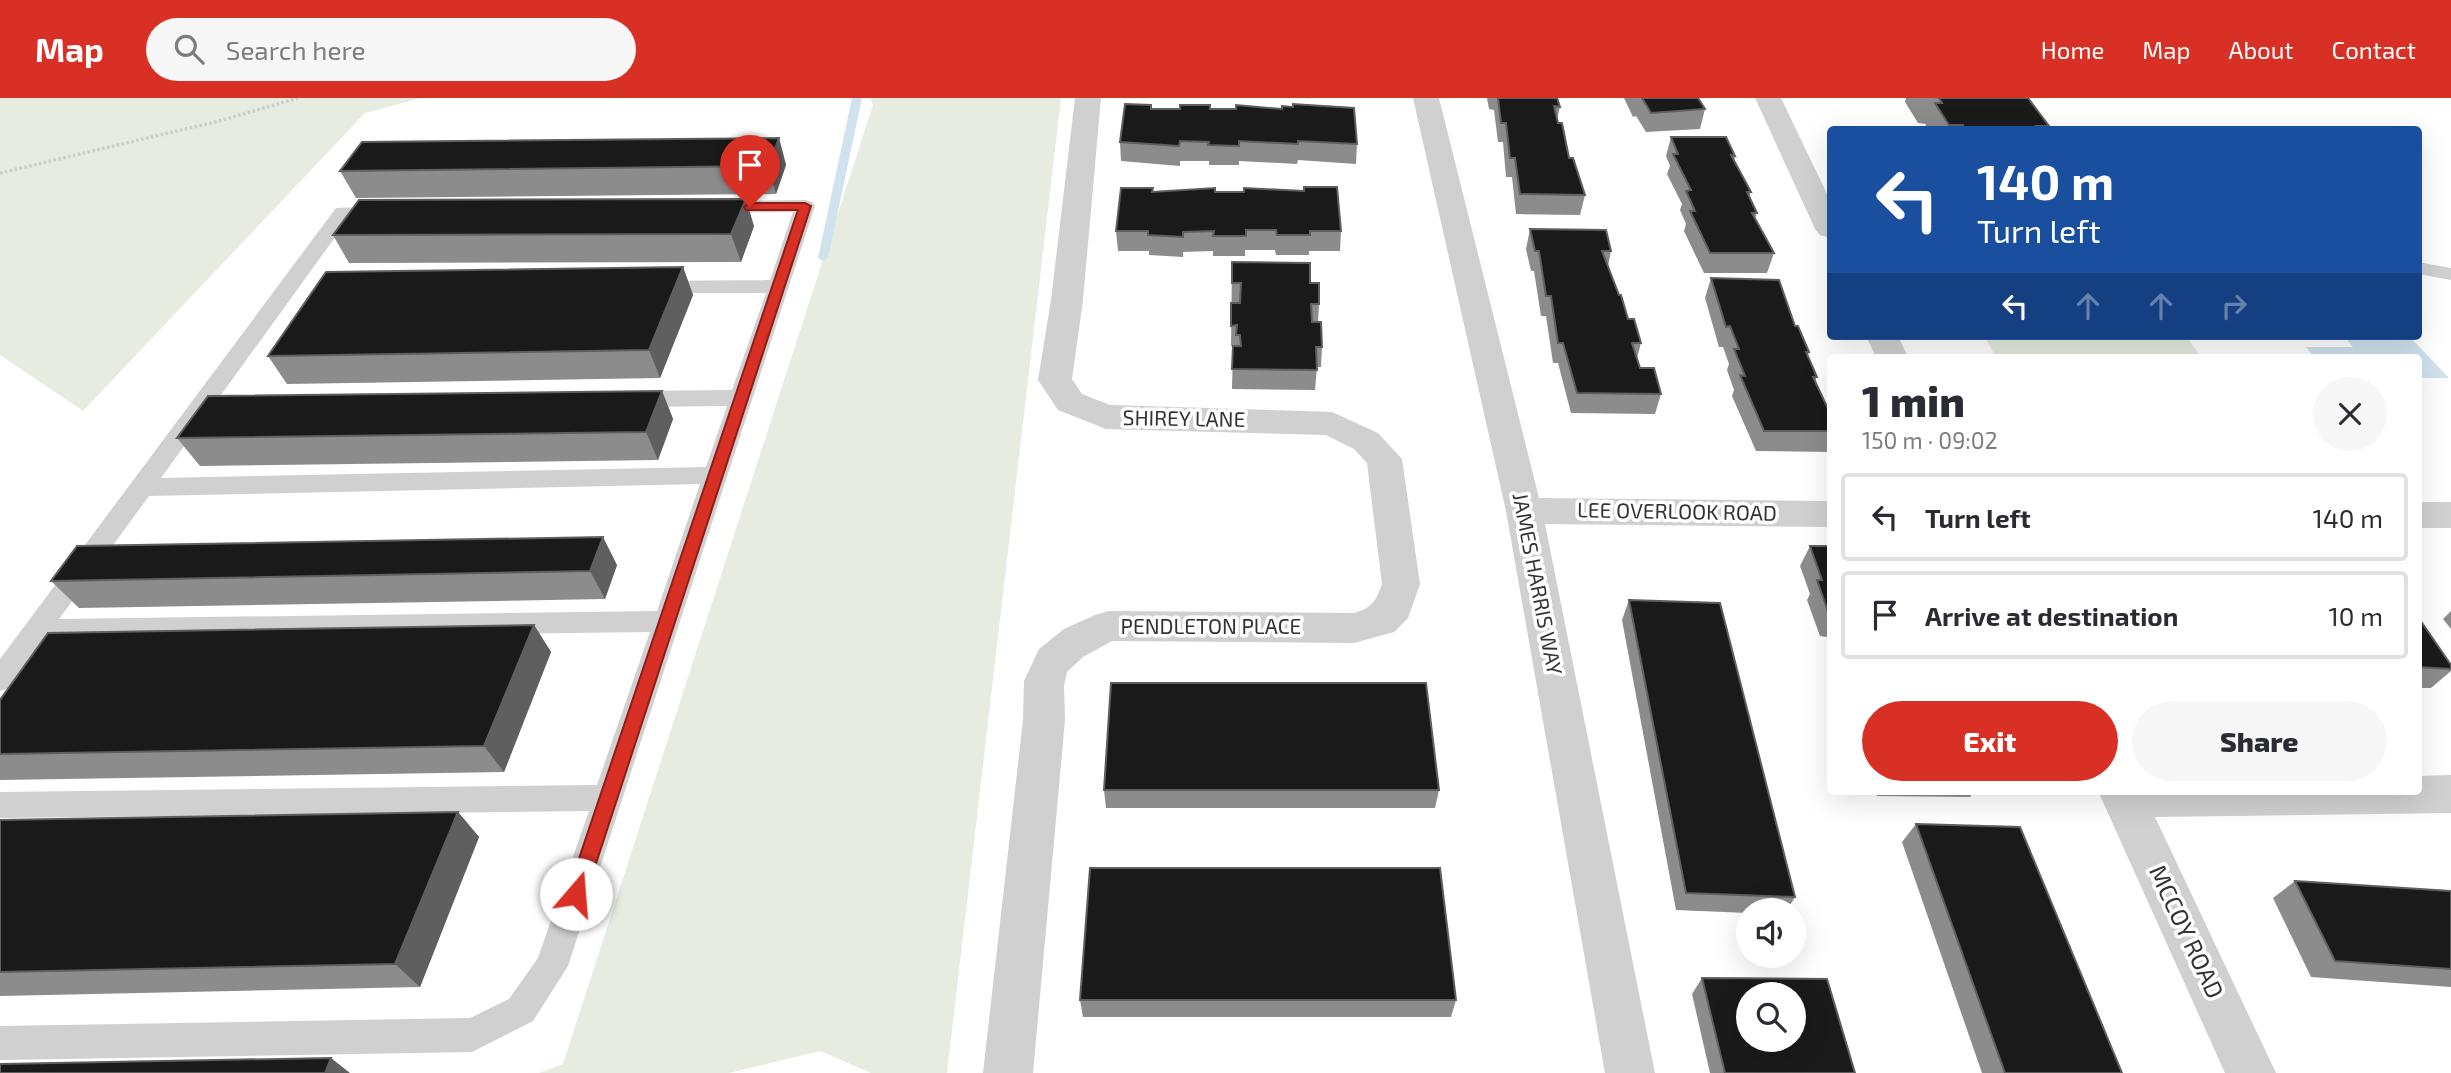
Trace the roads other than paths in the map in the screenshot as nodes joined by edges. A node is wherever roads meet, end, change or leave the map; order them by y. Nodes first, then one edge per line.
1 (1088, 98) edge
2 (1426, 98) edge
3 (1768, 98) edge
4 (696, 208) edge
5 (411, 211) edge
6 (1827, 223) edge
7 (2422, 269) edge
8 (2451, 274) edge
9 (778, 286) junction
10 (628, 288) edge
11 (285, 291) junction
12 (313, 291) edge
13 (741, 398) junction
14 (603, 400) edge
15 (202, 404) junction
16 (230, 404) edge
17 (715, 475) junction
18 (142, 487) junction
19 (1391, 508) joint
20 (1524, 511) junction
21 (1827, 514) edge
22 (2451, 514) edge
23 (2422, 515) edge
24 (667, 621) junction
25 (37, 630) junction
26 (0, 680) edge
27 (2422, 794) edge
28 (2451, 794) edge
29 (2123, 795) edge
30 (608, 797) junction
31 (0, 805) edge
32 (3, 1049) edge
33 (1008, 1073) edge
34 (1630, 1073) edge
35 (2251, 1073) edge

1 - 19 street, SHIREY LANE
2 - 20 street, JAMES HARRIS WAY
3 - 6 street
4 - 9 lane
5 - 11 lane
7 - 8 lane
9 - 10 lane
9 - 13 lane
11 - 12 lane
11 - 15 lane
13 - 14 lane
13 - 17 lane
15 - 16 lane
15 - 18 lane
17 - 18 lane
17 - 24 lane
18 - 25 lane
19 - 33 street, PENDLETON PLACE
20 - 21 street, LEE OVERLOOK ROAD
20 - 34 street, JAMES HARRIS WAY
22 - 23 street
24 - 25 lane
24 - 30 lane
25 - 26 lane
27 - 28 street
29 - 35 street, MCCOY ROAD
30 - 31 lane
30 - 32 lane

